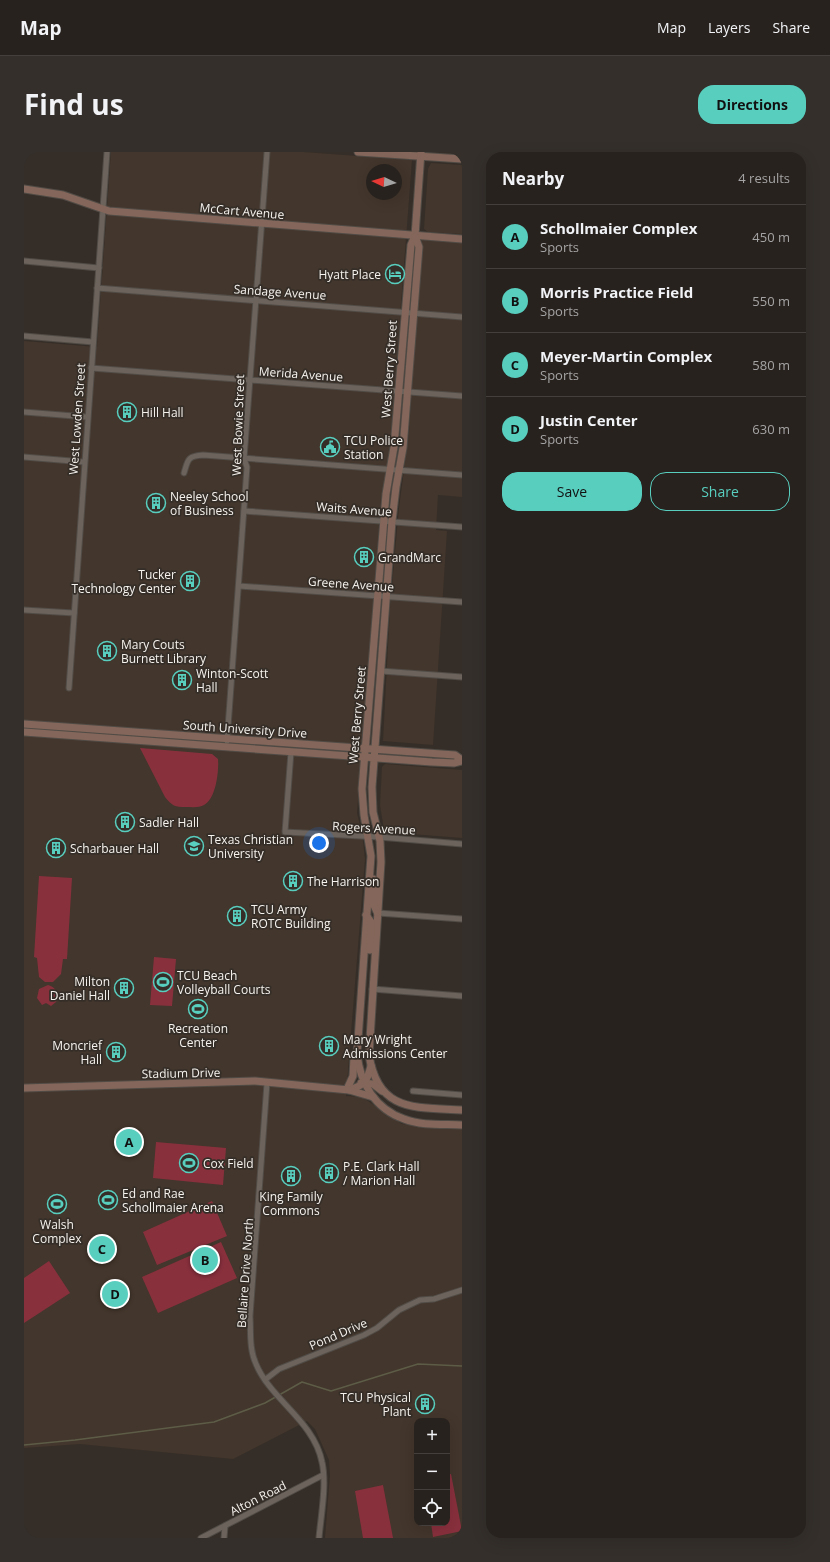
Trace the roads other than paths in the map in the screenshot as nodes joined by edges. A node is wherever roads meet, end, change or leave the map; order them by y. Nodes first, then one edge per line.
1 (107, 152) edge
2 (267, 152) edge
3 (358, 152) edge
4 (421, 154) edge
5 (462, 159) edge
6 (24, 189) edge
7 (103, 209) junction
8 (261, 223) junction
9 (415, 236) junction
10 (462, 239) edge
11 (24, 261) edge
12 (99, 268) junction
13 (97, 288) junction
14 (256, 300) junction
15 (404, 312) junction
16 (413, 313) junction
17 (462, 316) edge
18 (24, 336) edge
19 (93, 342) junction
20 (91, 368) junction
21 (250, 380) junction
22 (398, 391) junction
23 (407, 392) junction
24 (462, 396) edge
25 (24, 412) edge
26 (88, 417) junction
27 (24, 457) edge
28 (244, 458) junction
29 (84, 462) junction
30 (391, 470) junction
31 (400, 470) junction
32 (184, 473) dead end
33 (462, 474) edge
34 (244, 511) junction
35 (384, 521) junction
36 (392, 522) junction
37 (462, 527) edge
38 (239, 586) junction
39 (378, 596) junction
40 (387, 596) junction
41 (462, 602) edge
42 (24, 610) edge
43 (74, 613) junction
44 (374, 641) junction
45 (381, 671) junction
46 (462, 677) edge
47 (69, 688) dead end
48 (24, 724) edge
49 (24, 732) edge
50 (228, 739) junction
51 (227, 747) junction
52 (375, 750) junction
53 (291, 752) junction
54 (365, 753) junction
55 (374, 758) junction
56 (462, 760) edge
57 (362, 799) junction
58 (379, 837) junction
59 (368, 838) junction
60 (462, 844) edge
61 (370, 864) junction
62 (378, 913) junction
63 (366, 915) junction
64 (462, 919) edge
65 (374, 957) junction
66 (372, 989) junction
67 (462, 996) edge
68 (357, 1031) junction
69 (371, 1065) junction
70 (364, 1082) junction
71 (267, 1083) junction
72 (24, 1088) edge
73 (349, 1089) junction
74 (413, 1091) dead end
75 (387, 1095) junction
76 (462, 1095) edge
77 (372, 1097) junction
78 (462, 1110) edge
79 (462, 1126) edge
80 (462, 1290) edge
81 (266, 1379) junction
82 (323, 1475) junction
83 (225, 1526) junction
84 (201, 1538) edge
85 (224, 1538) edge
86 (319, 1538) edge

1 - 7 street, West Lowden Street
2 - 8 street, West Bowie Street
3 - 4 main road
4 - 5 main road
4 - 9 main road, West Berry Street
6 - 7 main road, McCart Avenue
7 - 8 main road, McCart Avenue
7 - 12 street, West Lowden Street
8 - 9 main road, McCart Avenue
8 - 14 street, West Bowie Street
9 - 10 main road, McCart Avenue
9 - 15 main road, West Berry Street
9 - 16 main road, West Berry Street
11 - 12 street
12 - 13 street, West Lowden Street
13 - 14 street, Sandage Avenue
13 - 19 street, West Lowden Street
14 - 15 street, Sandage Avenue
14 - 21 street, West Bowie Street
15 - 16 street, Sandage Avenue
15 - 22 main road, West Berry Street
16 - 17 street, Sandage Avenue
16 - 23 main road, West Berry Street
18 - 19 street
19 - 20 street, West Lowden Street
20 - 21 street, Merida Avenue
20 - 26 street, West Lowden Street
21 - 22 street, Merida Avenue
21 - 28 street, West Bowie Street
22 - 23 street, Merida Avenue
22 - 30 main road, West Berry Street
23 - 24 street, Merida Avenue
23 - 31 main road, West Berry Street
25 - 26 street
26 - 29 street, West Lowden Street
27 - 29 street
28 - 30 street
28 - 32 street
28 - 34 street, West Bowie Street
29 - 43 street, West Lowden Street
30 - 31 street
30 - 35 main road, West Berry Street
31 - 33 street
31 - 36 main road, West Berry Street
34 - 35 street, Waits Avenue
34 - 38 street, West Bowie Street
35 - 36 street, Waits Avenue
35 - 39 main road, West Berry Street
36 - 37 street, Waits Avenue
36 - 40 main road, West Berry Street
38 - 39 street, Greene Avenue
38 - 50 street, West Bowie Street
39 - 40 street, Greene Avenue
39 - 44 main road, West Berry Street
40 - 41 street, Greene Avenue
40 - 45 main road, West Berry Street
42 - 43 street
43 - 47 street, West Lowden Street
44 - 45 main road
44 - 54 main road, West Berry Street
45 - 46 street
45 - 52 main road, West Berry Street
48 - 50 main road, South University Drive
49 - 51 main road, South University Drive
50 - 51 street, West Bowie Street
50 - 54 main road, South University Drive
51 - 53 main road, South University Drive
52 - 54 main road, South University Drive
52 - 55 main road, West Berry Street
52 - 56 main road, South University Drive
53 - 54 main road, South University Drive
53 - 59 street, Rogers Avenue
54 - 55 main road, South University Drive
54 - 57 main road, West Berry Street
55 - 56 main road, South University Drive
55 - 58 main road, West Berry Street
57 - 58 main road
57 - 59 main road, West Berry Street
58 - 59 street, Rogers Avenue
58 - 60 street, Rogers Avenue
58 - 62 main road, West Berry Street
59 - 61 main road, West Berry Street
61 - 62 main road
61 - 63 main road, West Berry Street
62 - 64 street
62 - 65 main road, West Berry Street
63 - 65 main road
63 - 68 main road, West Berry Street
65 - 66 main road, West Berry Street
66 - 67 street
66 - 69 main road, West Berry Street
68 - 70 main road, West Berry Street
68 - 73 main road
69 - 70 main road
69 - 75 main road, West Berry Street
70 - 73 main road, Stadium Drive
70 - 75 main road
70 - 77 main road, West Berry Street
71 - 72 main road, Stadium Drive
71 - 73 main road, Stadium Drive
71 - 81 street, Bellaire Drive North
73 - 77 main road
74 - 76 street
75 - 78 main road
77 - 79 main road, West Berry Street
80 - 81 street, Pond Drive
81 - 82 street, Bellaire Drive North
82 - 83 street, Alton Road
82 - 86 street, Bellaire Drive North
83 - 84 street, Alton Road
83 - 85 street

